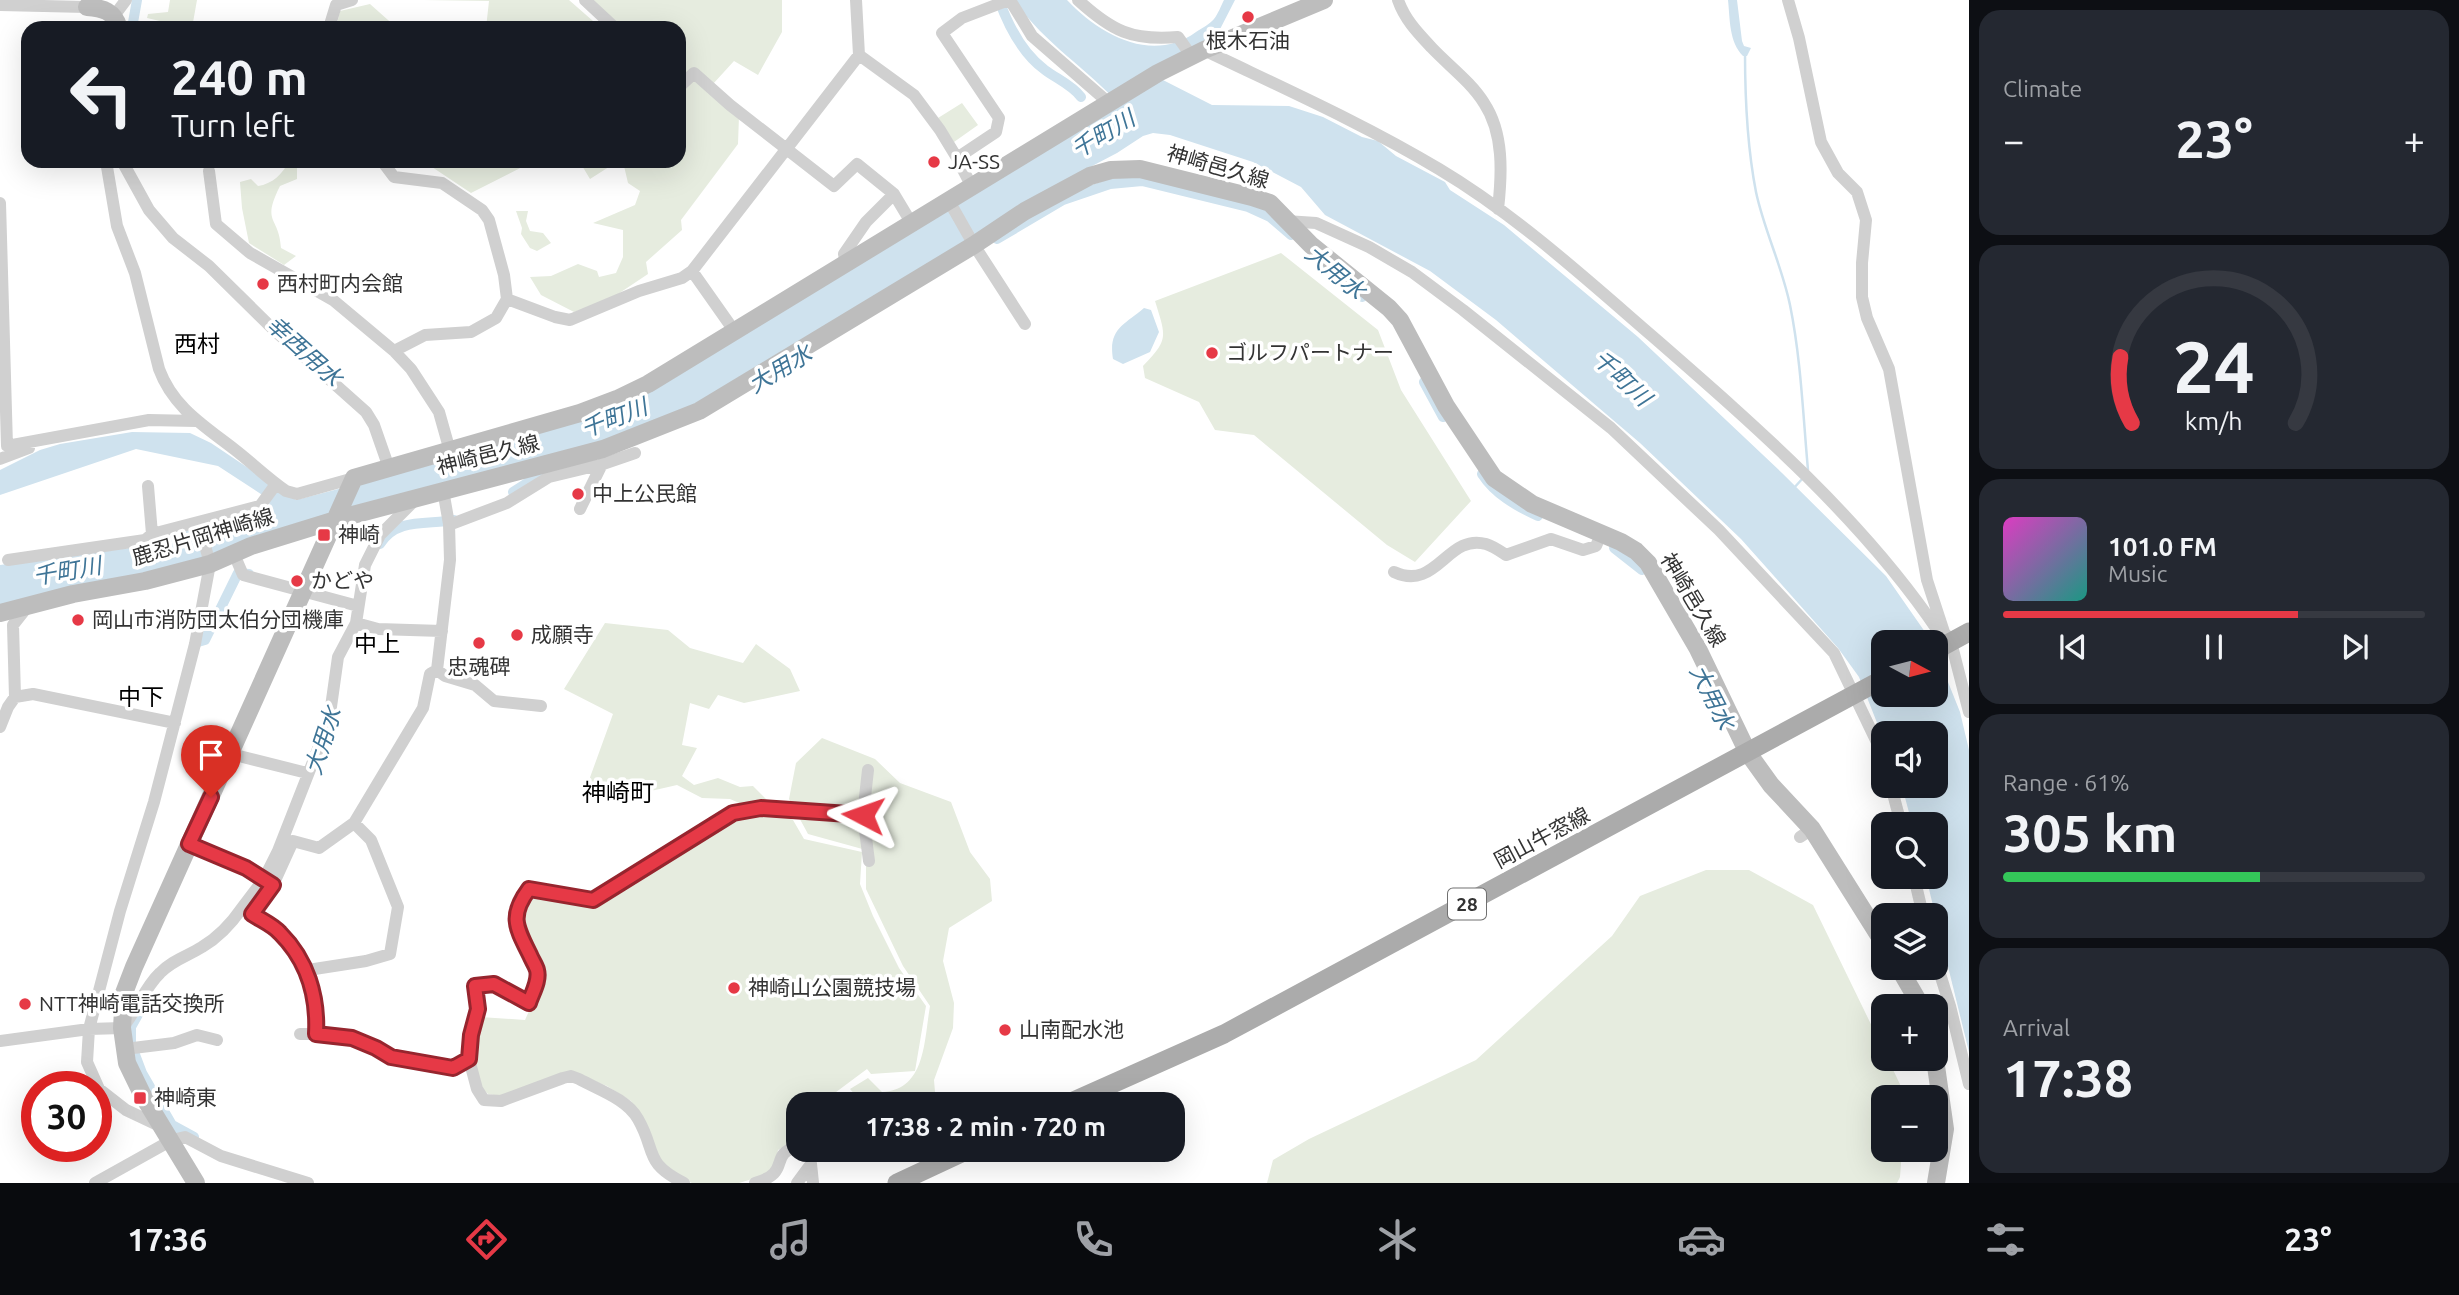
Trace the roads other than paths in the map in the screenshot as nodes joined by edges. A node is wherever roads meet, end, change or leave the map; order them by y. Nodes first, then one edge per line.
1 (125, 0) edge
2 (352, 0) edge
3 (585, 0) edge
4 (856, 0) edge
5 (1078, 0) edge
6 (1324, 0) edge
7 (1398, 0) edge
8 (1787, 0) edge
9 (1005, 2) edge
10 (0, 5) edge
11 (87, 7) joint
12 (115, 21) edge
13 (116, 21) edge
14 (331, 21) edge
15 (608, 21) edge
16 (1195, 52) junction
17 (859, 55) junction
18 (686, 81) edge
19 (1111, 101) junction
20 (786, 150) junction
21 (957, 158) junction
22 (107, 168) edge
23 (126, 168) edge
24 (387, 168) edge
25 (209, 171) dead end
26 (972, 187) junction
27 (894, 194) junction
28 (0, 203) edge
29 (950, 203) junction
30 (1498, 209) junction
31 (1286, 221) junction
32 (912, 223) junction
33 (975, 247) junction
34 (846, 264) junction
35 (692, 271) junction
36 (507, 299) junction
37 (1025, 324) dead end
38 (735, 332) junction
39 (394, 351) junction
40 (196, 421) junction
41 (63, 435) junction
42 (450, 451) junction
43 (635, 453) dead end
44 (604, 457) junction
45 (0, 459) edge
46 (389, 468) junction
47 (352, 483) junction
48 (148, 486) dead end
49 (272, 489) junction
50 (443, 490) junction
51 (418, 497) junction
52 (580, 509) dead end
53 (338, 517) junction
54 (200, 525) junction
55 (449, 525) junction
56 (152, 534) junction
57 (1599, 539) junction
58 (234, 554) junction
59 (8, 560) dead end
60 (210, 561) junction
61 (1394, 572) dead end
62 (304, 591) junction
63 (28, 606) junction
64 (358, 606) junction
65 (0, 613) edge
66 (359, 624) junction
67 (1937, 630) edge
68 (1939, 630) edge
69 (442, 631) junction
70 (1969, 632) edge
71 (1948, 641) edge
72 (1948, 658) edge
73 (438, 670) junction
74 (1871, 685) edge
75 (1857, 693) junction
76 (7, 704) edge
77 (541, 706) dead end
78 (1969, 712) edge
79 (172, 723) junction
80 (1871, 726) edge
81 (0, 727) edge
82 (1748, 753) junction
83 (230, 754) junction
84 (868, 770) dead end
85 (307, 773) junction
86 (863, 815) junction
87 (354, 823) junction
88 (288, 839) junction
89 (189, 844) junction
90 (869, 861) dead end
91 (268, 882) junction
92 (247, 911) junction
93 (1871, 925) edge
94 (308, 970) junction
95 (1942, 980) edge
96 (122, 1028) junction
97 (89, 1029) junction
98 (300, 1034) dead end
99 (316, 1034) junction
100 (217, 1040) dead end
101 (0, 1041) edge
102 (131, 1048) junction
103 (469, 1059) junction
104 (1937, 1071) edge
105 (1969, 1084) edge
106 (1094, 1092) edge
107 (167, 1134) junction
108 (786, 1149) edge
109 (942, 1162) edge
110 (811, 1164) joint
111 (94, 1183) edge
112 (196, 1183) edge
113 (308, 1183) edge
114 (684, 1183) edge
115 (755, 1183) edge
116 (797, 1183) edge
117 (813, 1183) edge
118 (897, 1183) edge
119 (1936, 1183) edge

1 - 13 street
2 - 14 street
3 - 15 street
4 - 17 street
5 - 16 street
6 - 16 main road
7 - 30 street
8 - 68 street
9 - 19 street
9 - 21 street
10 - 11 street
11 - 12 main road
16 - 19 main road
16 - 30 street
17 - 20 street
17 - 21 street
18 - 20 street
19 - 26 main road
20 - 27 street
20 - 35 street
21 - 26 street
22 - 40 street
23 - 46 street
24 - 36 street
25 - 39 street
26 - 29 main road
27 - 32 street
27 - 34 street
28 - 41 street
29 - 32 main road
29 - 33 street
30 - 67 street
31 - 33 main road, 神崎邑久線
31 - 57 main road, 神崎邑久線
31 - 75 street
32 - 34 main road
33 - 37 street
33 - 44 main road, 神崎邑久線
34 - 38 main road
35 - 36 street
35 - 38 street
36 - 39 street
38 - 42 main road
39 - 42 street
40 - 41 street
40 - 49 street
41 - 45 street
42 - 46 main road
43 - 44 street
44 - 50 main road, 神崎邑久線
44 - 52 street
44 - 55 street
46 - 47 main road
47 - 49 street
47 - 53 main road
48 - 56 street
49 - 54 street
50 - 51 main road, 神崎邑久線
50 - 55 street
51 - 53 main road, 神崎邑久線
51 - 64 street
53 - 58 main road, 鹿忍片岡神崎線
53 - 62 main road
54 - 56 street
54 - 60 street
55 - 69 street
56 - 59 street
57 - 61 street
57 - 82 main road, 神崎邑久線
58 - 60 main road, 鹿忍片岡神崎線
58 - 62 street
60 - 63 main road, 鹿忍片岡神崎線
60 - 79 street
62 - 64 street
62 - 83 main road
63 - 65 main road, 鹿忍片岡神崎線
63 - 76 street
64 - 66 street
66 - 69 street
66 - 85 street
69 - 73 street
70 - 71 main road
72 - 78 street
73 - 77 street
73 - 87 street
74 - 75 main road, 岡山牛窓線 / 28
75 - 80 street
75 - 82 main road, 岡山牛窓線 / 28
76 - 79 street
76 - 81 street
79 - 97 street
82 - 93 main road, 神崎邑久線
82 - 106 main road, 岡山牛窓線 / 28
83 - 85 street
83 - 89 main road
84 - 86 street
85 - 88 street
86 - 90 street
86 - 103 street
87 - 88 street
87 - 94 street
88 - 91 street
89 - 91 street
89 - 96 main road
91 - 92 street
92 - 94 street
92 - 96 street
94 - 99 street
95 - 105 street
96 - 97 street
96 - 102 main road
97 - 101 street
97 - 107 street
98 - 99 street
99 - 103 street
100 - 102 street
102 - 107 main road
103 - 114 street
104 - 119 main road
107 - 111 street
107 - 112 main road
107 - 113 street
108 - 115 street
109 - 118 main road
110 - 116 street
110 - 117 street

